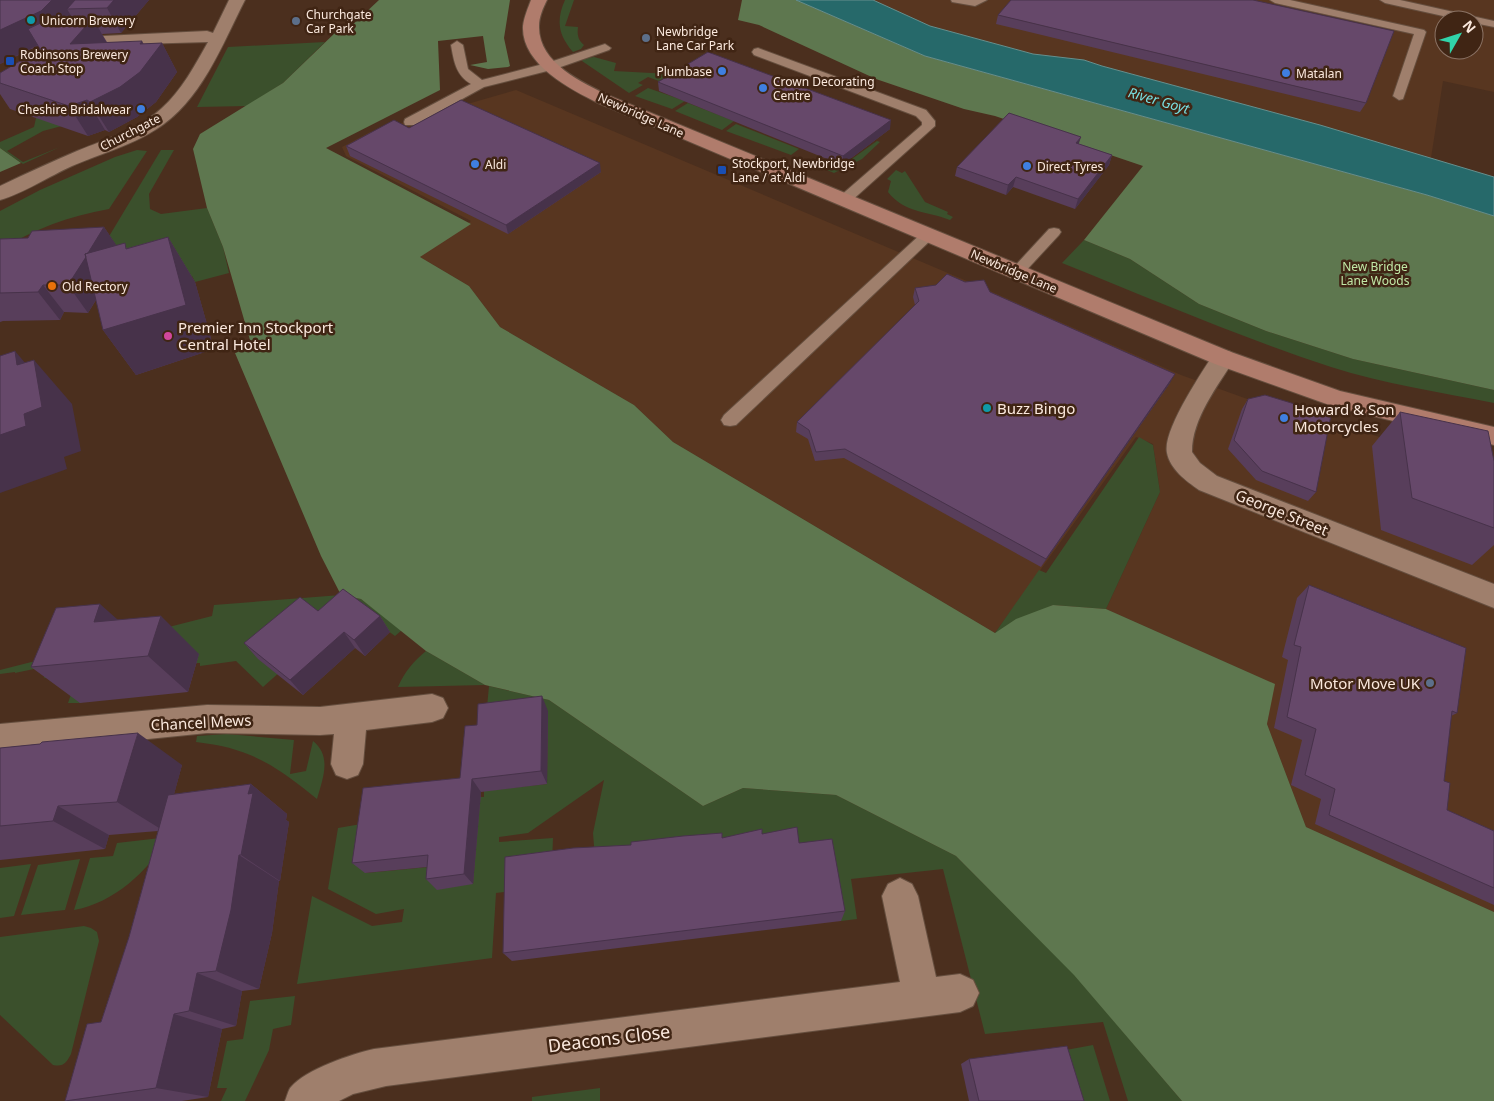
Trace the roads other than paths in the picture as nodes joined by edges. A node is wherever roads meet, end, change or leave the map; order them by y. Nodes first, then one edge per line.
1 (237, 0) edge
2 (539, 0) edge
3 (956, 0) edge
4 (982, 0) edge
5 (1275, 0) edge
6 (1385, 0) edge
7 (1494, 24) edge
8 (75, 27) edge
9 (216, 39) junction
10 (458, 45) dead end
11 (605, 48) dead end
12 (758, 52) dead end
13 (551, 66) junction
14 (480, 84) junction
15 (1399, 96) dead end
16 (410, 122) dead end
17 (0, 194) edge
18 (844, 200) junction
19 (1054, 232) dead end
20 (928, 235) junction
21 (1018, 272) junction
22 (1223, 358) junction
23 (730, 420) dead end
24 (1486, 442) edge
25 (1494, 596) edge
26 (432, 708) dead end
27 (352, 717) junction
28 (0, 739) edge
29 (347, 764) dead end
30 (900, 896) dead end
31 (960, 993) dead end
32 (922, 998) junction
33 (305, 1101) edge

1 - 9 street, Churchgate
2 - 13 street, Newbridge Lane
3 - 4 lane
5 - 15 lane
6 - 7 lane
8 - 9 street
9 - 17 street, Churchgate
10 - 14 lane
11 - 13 lane
12 - 18 lane
13 - 14 lane
13 - 18 street, Newbridge Lane
14 - 16 lane
18 - 20 street, Newbridge Lane
19 - 21 lane
20 - 21 street, Newbridge Lane
20 - 23 lane
21 - 22 street, Newbridge Lane
22 - 24 street, Newbridge Lane
22 - 25 street, George Street
26 - 27 street, Chancel Mews
27 - 28 street, Chancel Mews
27 - 29 street
30 - 32 street
31 - 32 street, Deacons Close
32 - 33 street, Deacons Close

